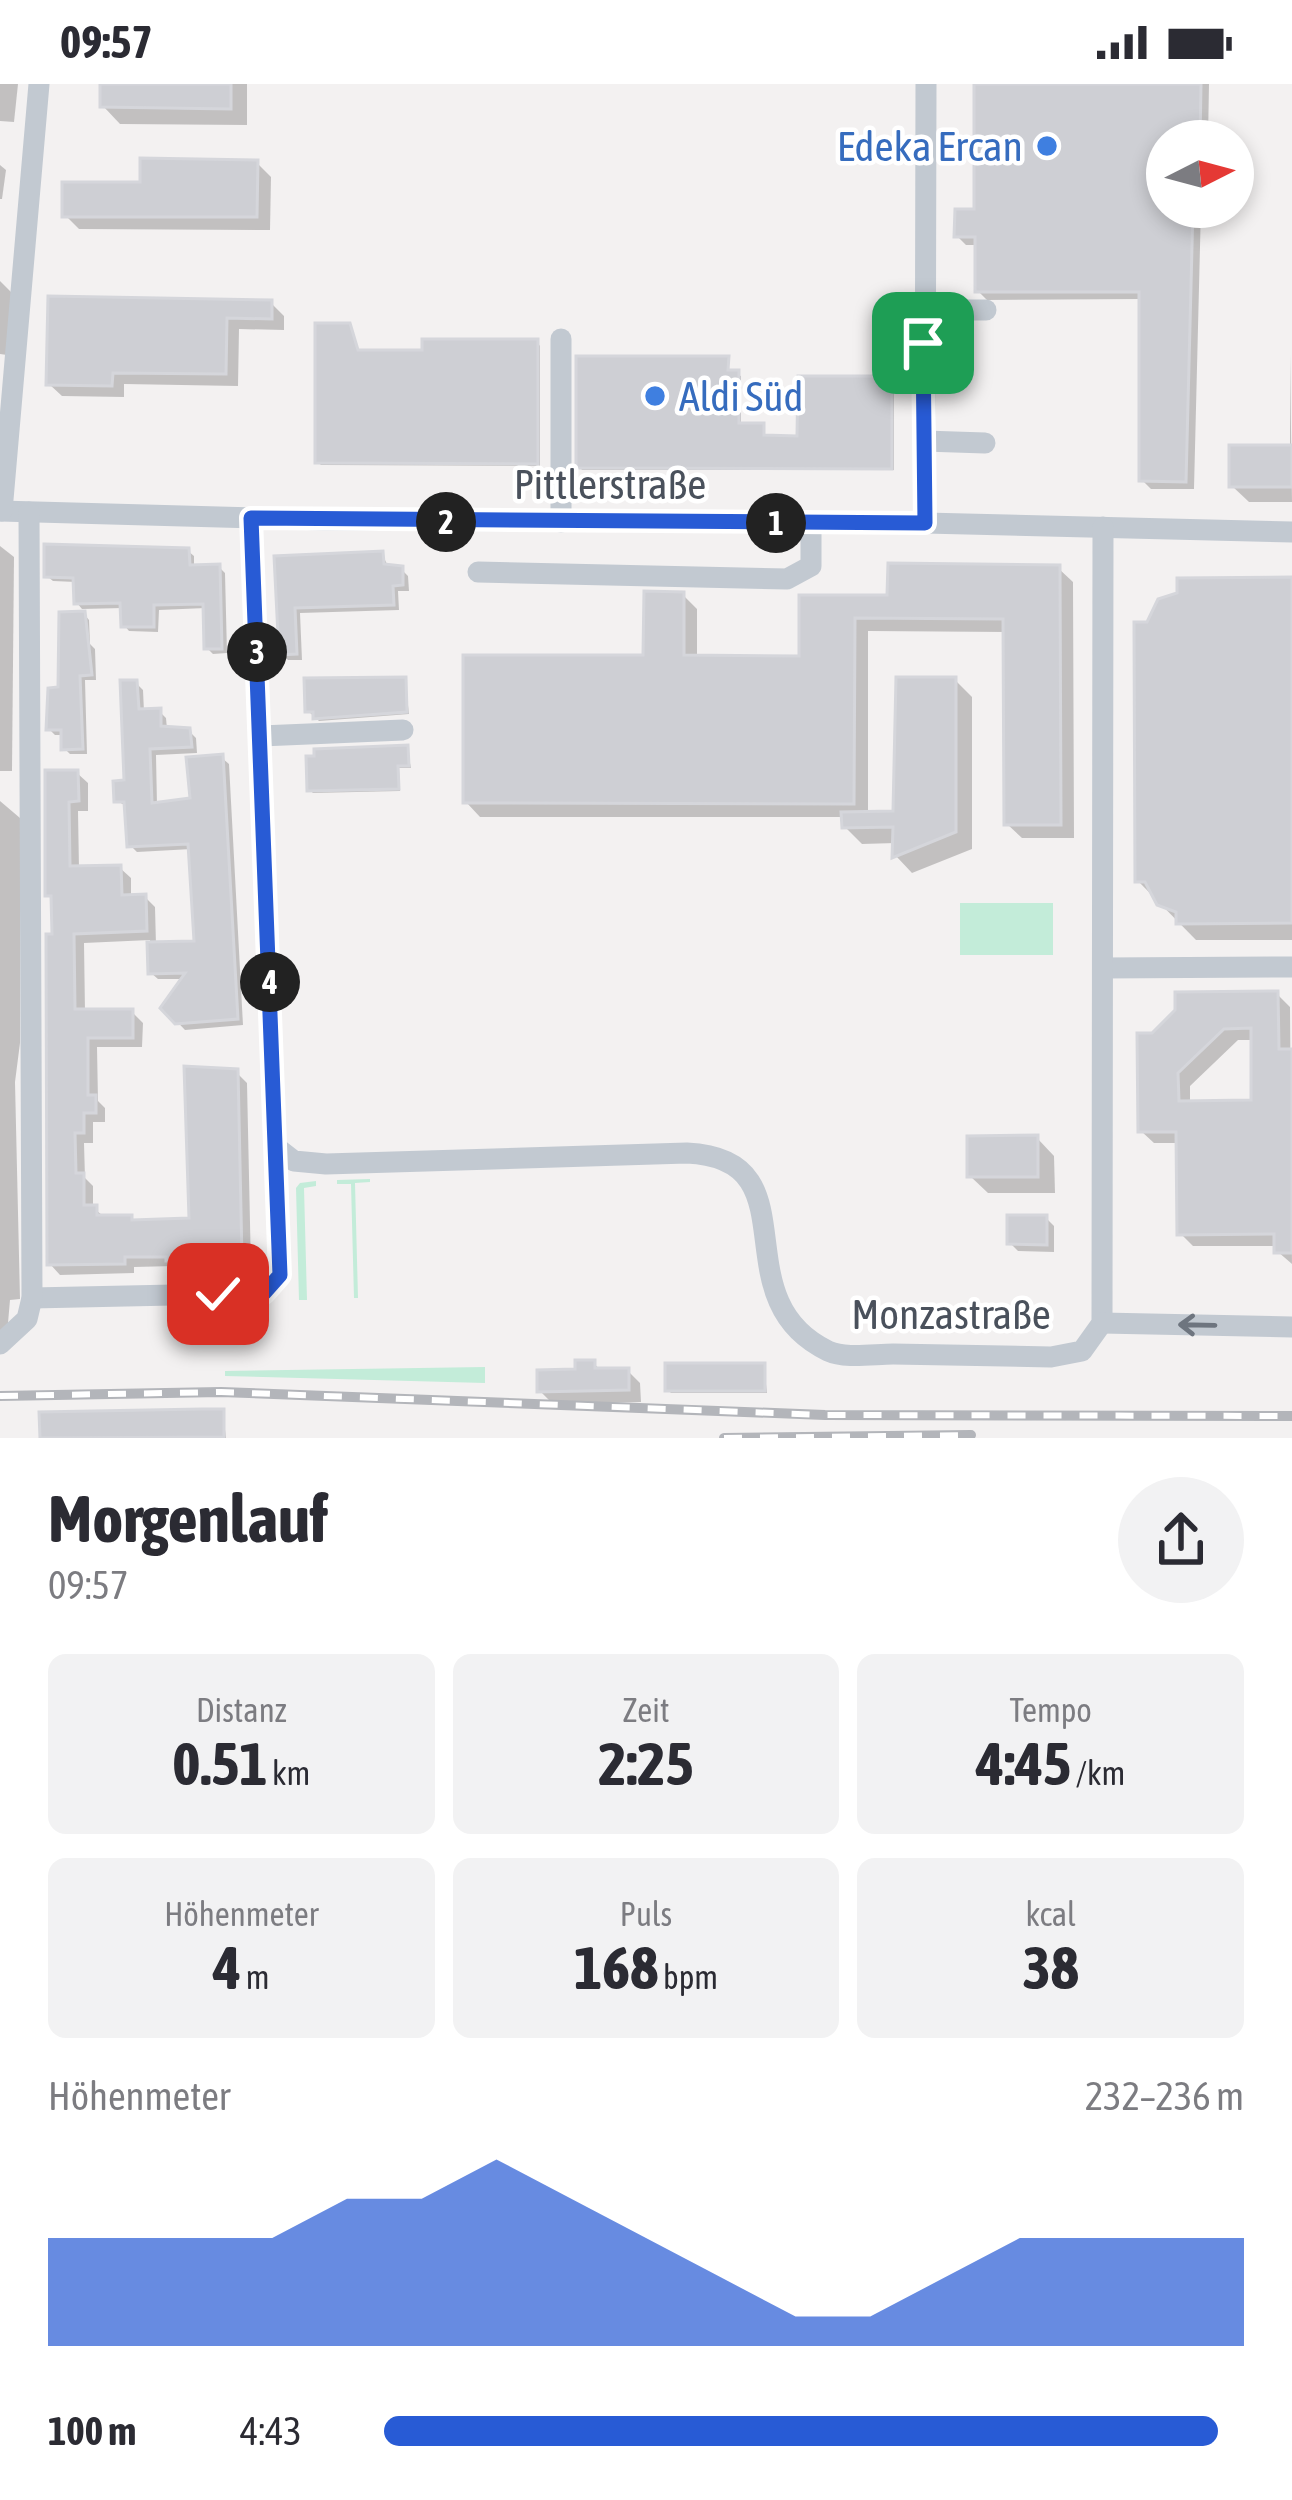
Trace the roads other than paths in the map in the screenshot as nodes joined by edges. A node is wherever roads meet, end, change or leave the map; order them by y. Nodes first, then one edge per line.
1 (39, 84) edge
2 (926, 84) edge
3 (923, 310) junction
4 (986, 310) dead end
5 (561, 339) dead end
6 (924, 441) junction
7 (985, 443) dead end
8 (1, 511) edge
9 (29, 512) junction
10 (251, 518) junction
11 (561, 522) junction
12 (811, 523) junction
13 (925, 523) junction
14 (1103, 527) junction
15 (1292, 532) edge
16 (478, 572) dead end
17 (403, 730) dead end
18 (261, 736) junction
19 (1292, 967) edge
20 (1103, 968) junction
21 (276, 1147) junction
22 (32, 1298) junction
23 (1102, 1323) junction
24 (1292, 1327) edge
25 (0, 1344) edge

1 - 8 street
2 - 3 street
3 - 4 street
3 - 6 street
5 - 11 street
6 - 7 street
6 - 13 street
8 - 9 street, Pittlerstraße
9 - 10 street, Pittlerstraße
9 - 22 street
10 - 11 street, Pittlerstraße
10 - 18 street
11 - 12 street, Pittlerstraße
12 - 13 street, Pittlerstraße
12 - 16 street
13 - 14 street, Pittlerstraße
14 - 15 street, Pittlerstraße
14 - 20 street, Monzastraße
17 - 18 street
18 - 21 street
19 - 20 street
20 - 23 street, Monzastraße
21 - 22 street
21 - 23 street, Monzastraße
22 - 25 street
24 -> 23 street

